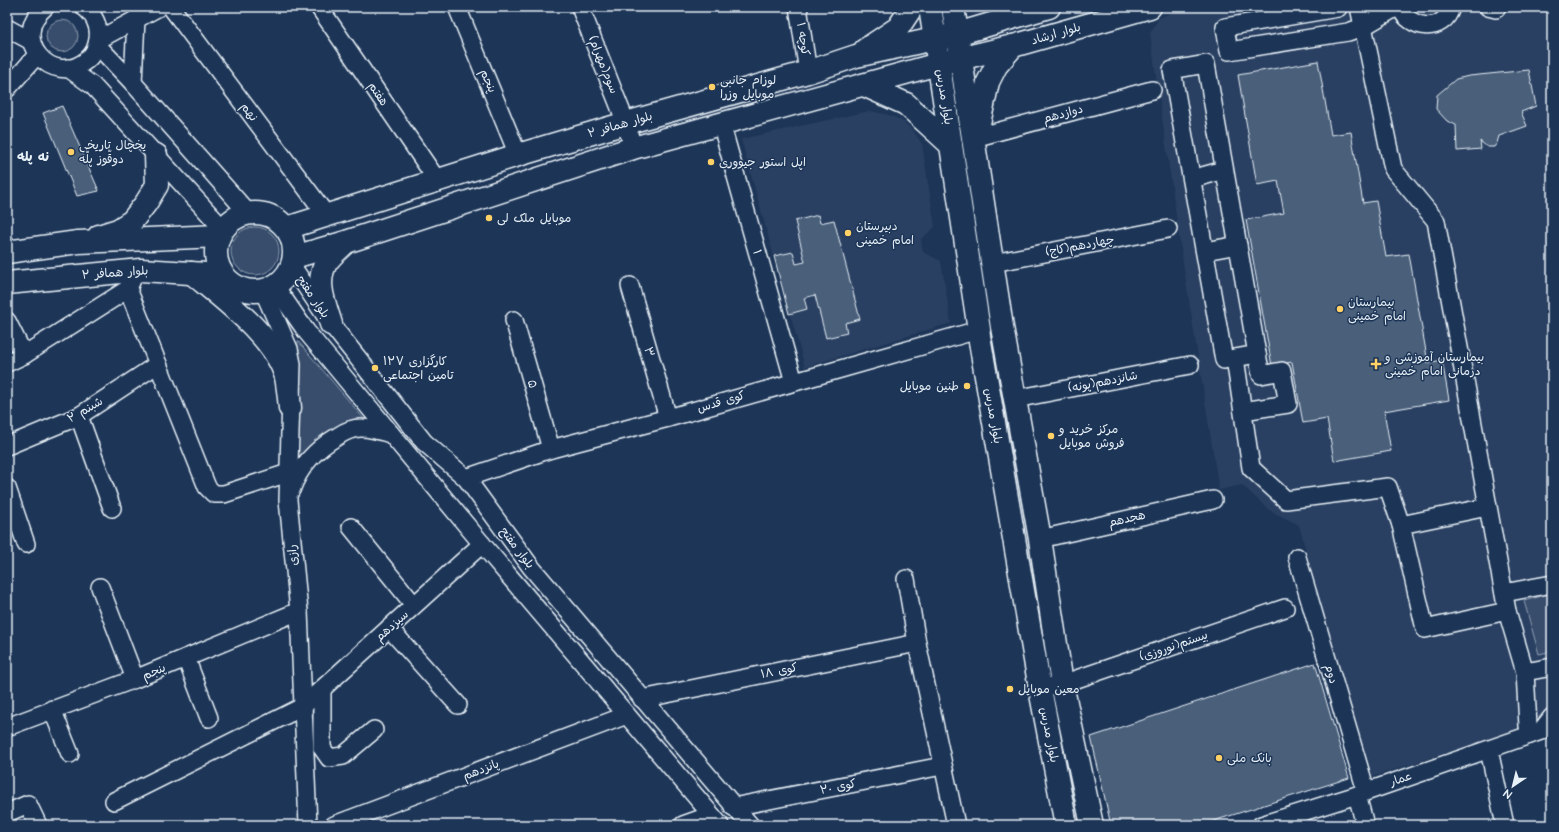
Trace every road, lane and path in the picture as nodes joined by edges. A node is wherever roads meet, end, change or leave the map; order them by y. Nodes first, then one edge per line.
1 (159, 7) edge
2 (171, 7) edge
3 (319, 7) edge
4 (457, 7) edge
5 (580, 7) edge
6 (912, 7) edge
7 (930, 7) edge
8 (954, 7) edge
9 (1049, 7) edge
10 (1150, 7) edge
11 (1360, 7) edge
12 (1398, 7) edge
13 (1451, 7) edge
14 (1488, 7) edge
15 (1497, 7) edge
16 (88, 8) edge
17 (803, 8) edge
18 (1338, 8) dead end
19 (38, 9) edge
20 (136, 19) junction
21 (1364, 27) junction
22 (7, 28) edge
23 (958, 34) junction
24 (934, 39) junction
25 (98, 42) junction
26 (1013, 46) junction
27 (34, 48) junction
28 (1229, 51) junction
29 (856, 56) junction
30 (962, 58) junction
31 (938, 64) junction
32 (1206, 64) junction
33 (68, 68) junction
34 (808, 72) junction
35 (133, 83) junction
36 (864, 84) junction
37 (7, 89) edge
38 (1152, 90) dead end
39 (626, 123) junction
40 (721, 123) junction
41 (974, 138) junction
42 (952, 145) junction
43 (633, 148) junction
44 (156, 155) junction
45 (518, 155) junction
46 (1224, 170) junction
47 (1192, 179) junction
48 (437, 180) junction
49 (248, 213) junction
50 (327, 216) junction
51 (287, 228) junction
52 (1168, 229) dead end
53 (221, 232) junction
54 (78, 242) junction
55 (346, 242) junction
56 (1238, 245) junction
57 (1205, 251) junction
58 (7, 252) edge
59 (293, 261) junction
60 (993, 263) junction
61 (192, 273) junction
62 (223, 275) junction
63 (132, 280) junction
64 (7, 283) edge
65 (630, 286) dead end
66 (269, 288) junction
67 (327, 319) junction
68 (514, 320) dead end
69 (7, 321) edge
70 (1002, 327) junction
71 (978, 330) junction
72 (306, 331) junction
73 (1257, 354) junction
74 (24, 355) junction
75 (1235, 358) junction
76 (7, 363) edge
77 (158, 364) junction
78 (1190, 365) dead end
79 (794, 382) junction
80 (1015, 399) junction
81 (290, 408) junction
82 (1243, 412) junction
83 (78, 416) junction
84 (668, 418) junction
85 (391, 434) junction
86 (7, 446) edge
87 (551, 449) junction
88 (288, 473) junction
89 (466, 478) junction
90 (7, 488) edge
91 (288, 500) junction
92 (1213, 500) dead end
93 (1487, 507) junction
94 (112, 508) dead end
95 (1401, 525) junction
96 (351, 527) dead end
97 (1040, 539) junction
98 (26, 544) dead end
99 (482, 544) junction
100 (1297, 557) dead end
101 (906, 579) dead end
102 (1552, 584) edge
103 (100, 587) dead end
104 (1504, 593) junction
105 (414, 605) junction
106 (1285, 608) dead end
107 (299, 611) junction
108 (1507, 611) junction
109 (389, 628) junction
110 (917, 643) junction
111 (607, 657) junction
112 (186, 658) junction
113 (1552, 667) edge
114 (590, 671) junction
115 (1525, 672) junction
116 (135, 679) junction
117 (1062, 684) junction
118 (1040, 688) junction
119 (322, 689) junction
120 (642, 699) junction
121 (458, 705) dead end
122 (302, 707) junction
123 (52, 709) junction
124 (627, 715) junction
125 (1552, 717) edge
126 (209, 718) dead end
127 (7, 727) edge
128 (374, 730) dead end
129 (1541, 735) edge
130 (1489, 750) junction
131 (70, 754) dead end
132 (942, 766) junction
133 (1362, 793) junction
134 (114, 800) dead end
135 (733, 807) junction
136 (7, 813) edge
137 (716, 820) edge
138 (38, 825) edge
139 (308, 825) edge
140 (334, 825) edge
141 (683, 825) edge
142 (750, 825) edge
143 (956, 825) edge
144 (1066, 825) edge
145 (1092, 825) edge
146 (1261, 825) edge
147 (1365, 825) edge
148 (1505, 825) edge

1 - 20 street
2 - 50 street, نهم
3 - 48 street, هفتم
4 - 45 street, پنجم
5 - 39 street, سوم(مهرام)
6 - 29 main road
7 - 24 main road, بلوار مدرس
8 - 23 main road, بلوار مدرس
9 - 23 main road
10 - 26 main road, بلوار ارشاد
11 - 21 street
12 - 13 street
12 - 21 street
14 - 15 street
16 - 25 street
17 - 34 street, کوچه ۱
18 - 28 street
19 - 27 street
20 - 25 street
20 - 35 street
21 - 28 street
21 - 93 street
22 - 27 street
23 - 24 main road, بلوار همافر ۲
23 - 30 main road, بلوار مدرس
24 - 29 main road, بلوار همافر ۲
24 - 31 main road, بلوار مدرس
25 - 33 street
25 - 35 street
26 - 30 main road, بلوار ارشاد
26 - 41 main road
27 - 33 street
27 - 37 street
28 - 32 street
29 - 34 main road, بلوار همافر ۲
30 - 31 main road
30 - 41 main road, بلوار مدرس
31 - 36 main road
31 - 42 main road, بلوار مدرس
32 - 46 street
32 - 47 street
33 - 44 street
34 - 39 main road, بلوار همافر ۲
35 - 49 street
36 - 40 main road
36 - 42 main road
38 - 41 street, دوازدهم
39 - 43 street, سوم(مهرام)
39 - 45 main road, بلوار همافر ۲
40 - 43 main road
40 - 79 street, ۱
41 - 60 main road, بلوار مدرس
42 - 71 main road, بلوار مدرس
43 - 55 main road
44 - 53 street
44 - 54 main road
45 - 48 main road, بلوار همافر ۲
46 - 47 street
46 - 56 street
47 - 57 street
48 - 50 main road, بلوار همافر ۲
49 - 51 main road
49 - 53 main road
50 - 51 main road, بلوار همافر ۲
51 - 59 main road
52 - 60 street, چهاردهم(کاج)
53 - 54 main road
53 - 62 main road
54 - 58 main road
55 - 59 main road
55 - 67 main road
56 - 57 street
56 - 73 street
57 - 75 street
59 - 66 main road
59 - 67 street, بلوار مفتح
60 - 70 main road, بلوار مدرس
61 - 62 main road, بلوار همافر ۲
61 - 63 main road, بلوار همافر ۲
61 - 81 main road
62 - 66 main road
63 - 64 main road, بلوار همافر ۲
63 - 74 street
63 - 77 street
65 - 84 street, ۳
66 - 72 street, بلوار مفتح
66 - 81 street, رازی
67 - 72 street
67 - 89 street, بلوار مفتح
68 - 87 street, ۵
69 - 74 street
70 - 71 main road
70 - 80 main road, بلوار مدرس
71 - 79 street, کوی قدس
71 - 118 main road, بلوار مدرس
72 - 85 street, بلوار مفتح
73 - 75 street
73 - 82 street
74 - 76 street
75 - 82 street
77 - 83 street, شبنم ۲
77 - 88 street
78 - 80 street, شانزدهم(پونه)
79 - 84 street, کوی قدس
80 - 97 main road, بلوار مدرس
81 - 88 street, رازی
82 - 95 street
83 - 86 street, شبنم ۲
83 - 94 street
84 - 87 street, کوی قدس
85 - 91 street
85 - 99 street, بلوار مفتح
87 - 89 street, کوی قدس
88 - 91 street, رازی
89 - 111 street, بلوار مفتح
90 - 98 street
91 - 107 street, رازی
92 - 97 street, هجدهم
93 - 95 street
93 - 104 street
95 - 108 street
96 - 105 street
97 - 117 main road, بلوار مدرس
99 - 105 street, سیزدهم
99 - 114 street, بلوار مفتح
100 - 133 street, دوم
101 - 110 street
102 - 104 street
103 - 116 street
104 - 108 street
105 - 109 street, سیزدهم
106 - 117 street, بیستم(نوروزی)
107 - 112 street, پنجم
107 - 122 street, رازی
108 - 115 street
109 - 119 street, سیزدهم
109 - 121 street
110 - 120 street, کوی ۱۸
110 - 132 street
111 - 114 street
111 - 120 street, بلوار مفتح
112 - 116 street, پنجم
112 - 126 street
113 - 115 street
114 - 124 street, بلوار مفتح
115 - 129 street
116 - 123 street, پنجم
117 - 118 street, بیستم(نوروزی)
117 - 145 main road, بلوار مدرس
118 - 144 main road, بلوار مدرس
119 - 122 street, سیزدهم
119 - 128 street
120 - 135 street, بلوار مفتح
122 - 134 street, سیزدهم
122 - 139 street, رازی
123 - 127 street, پنجم
123 - 131 street
124 - 137 street, بلوار مفتح
124 - 140 street, پانزدهم
125 - 129 street
129 - 130 street, عمار
130 - 133 street, عمار
130 - 148 street
132 - 135 street, کوی ۲۰
132 - 143 street
133 - 146 street, عمار
133 - 147 street, دوم
135 - 142 street, بلوار مفتح
136 - 138 street
137 - 141 street

